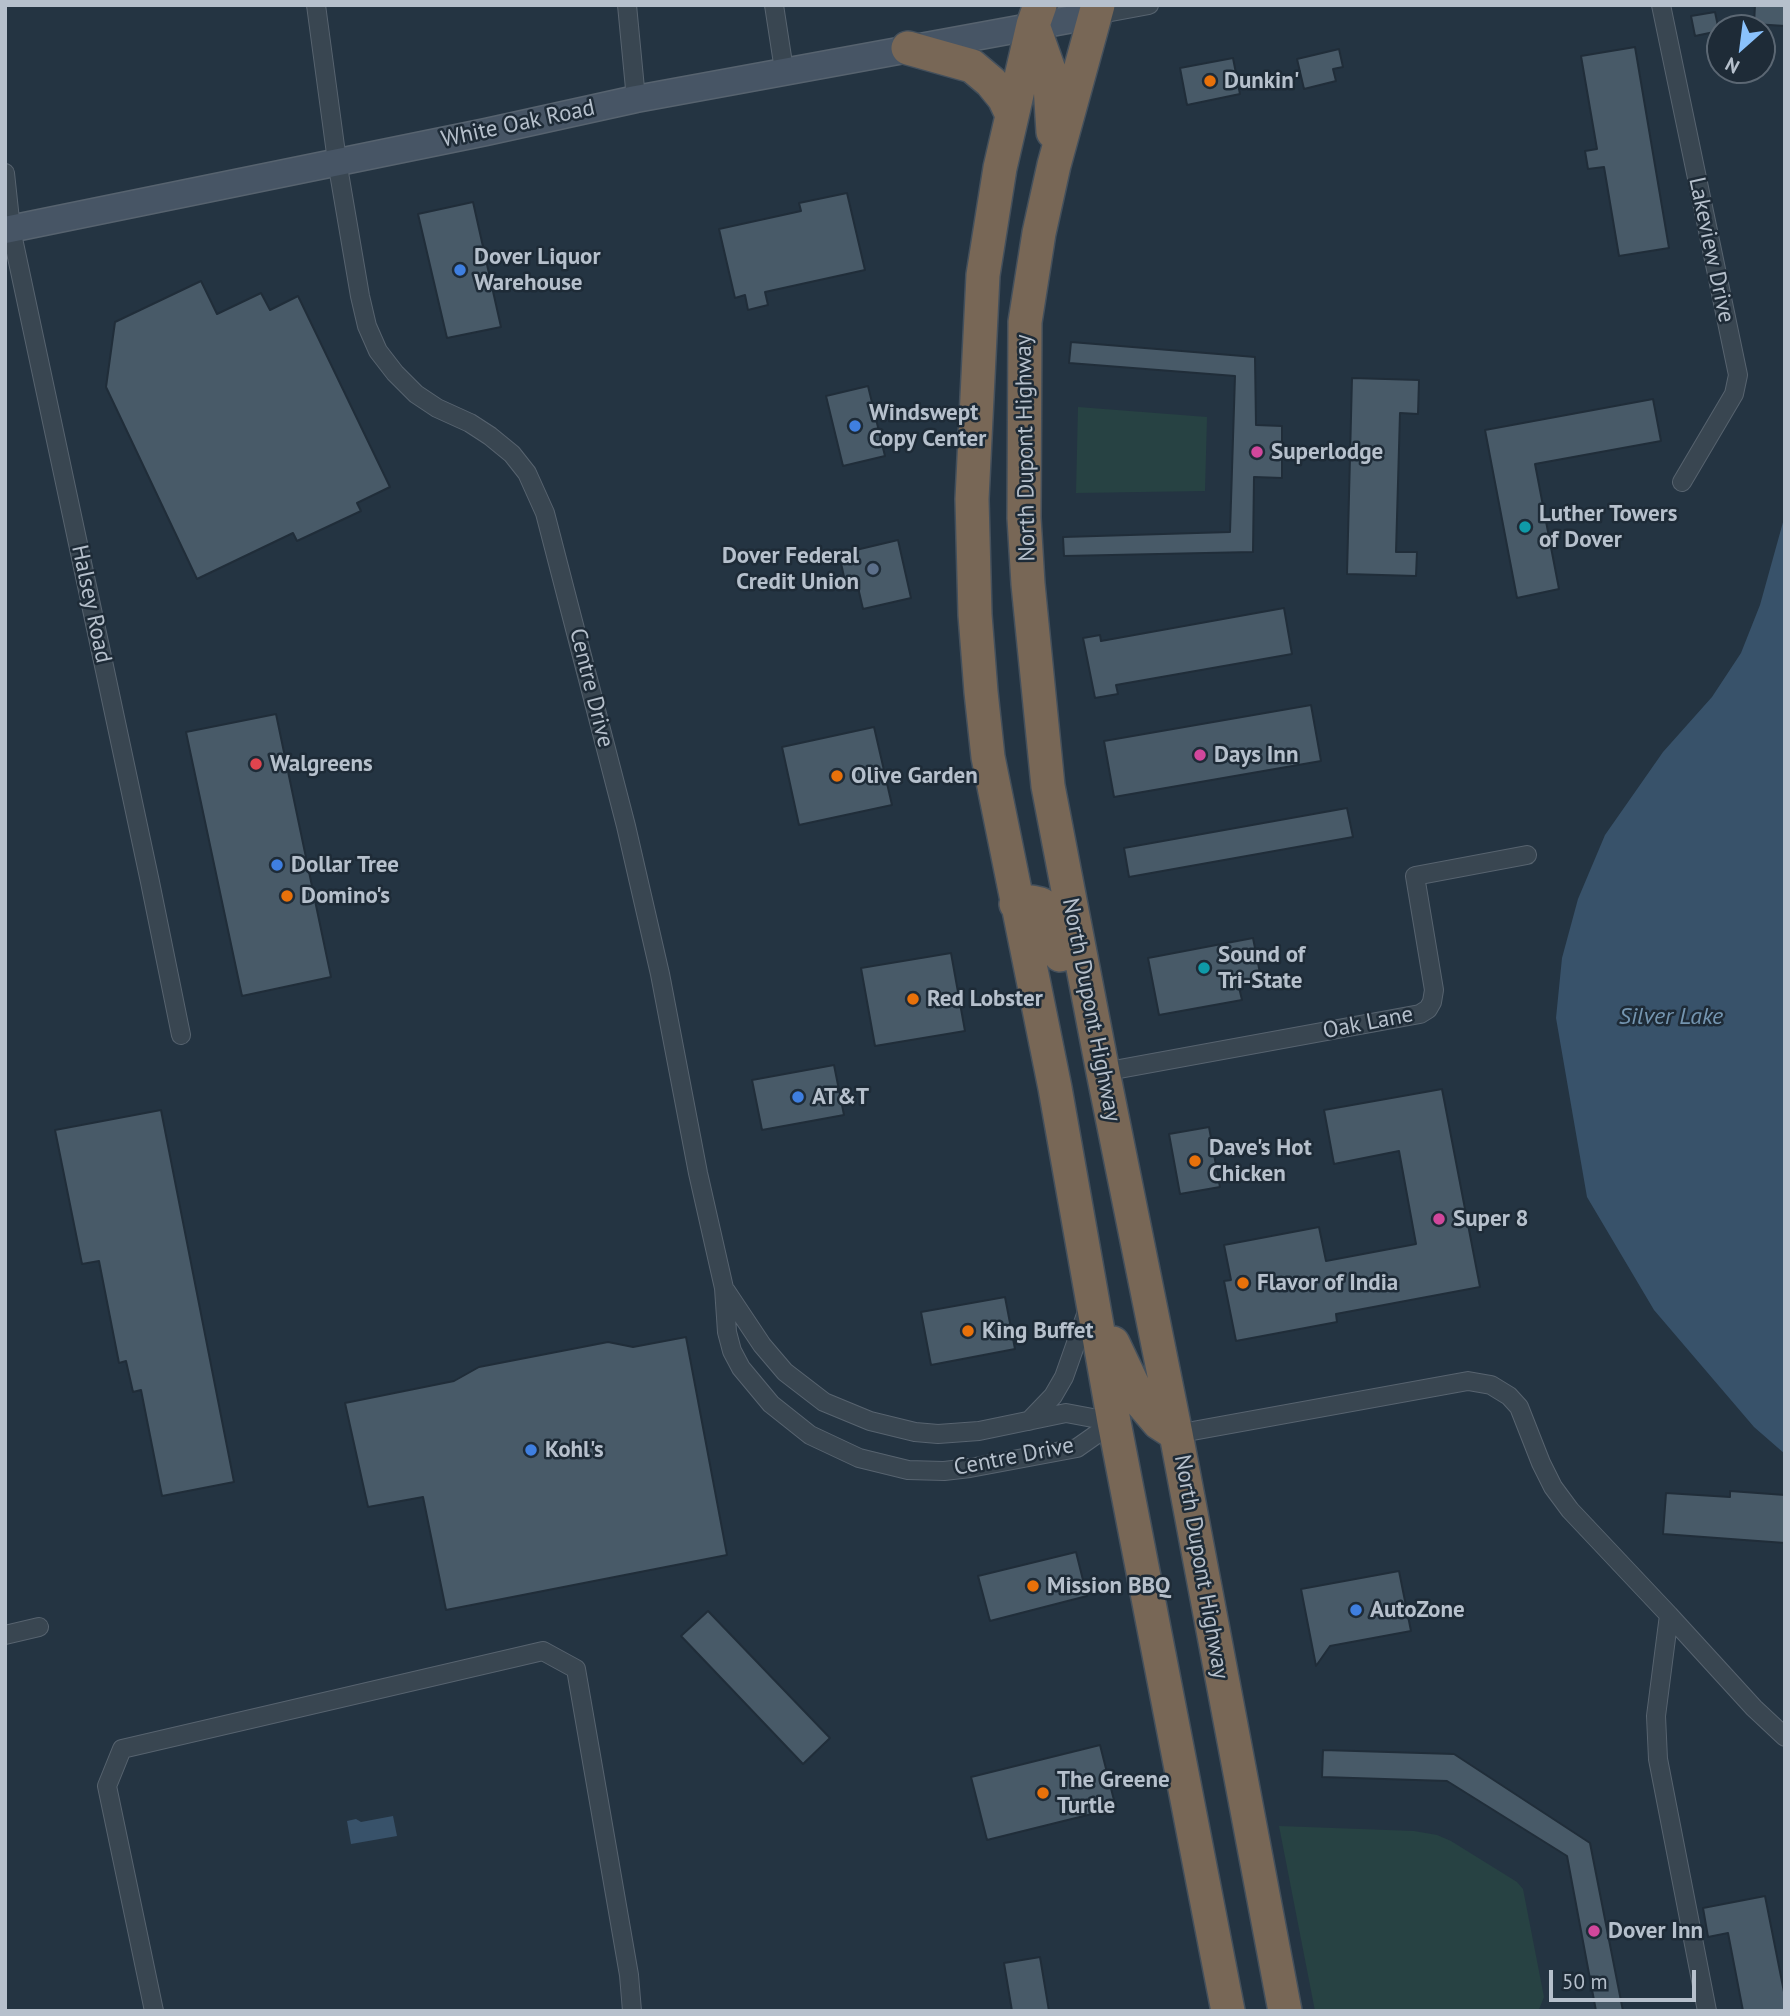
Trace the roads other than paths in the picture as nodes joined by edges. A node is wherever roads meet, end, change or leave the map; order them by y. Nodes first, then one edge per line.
1 (316, 5) edge
2 (627, 5) edge
3 (774, 5) edge
4 (1149, 5) edge
5 (1661, 5) edge
6 (1096, 8) edge
7 (1036, 15) edge
8 (908, 48) junction
9 (783, 70) junction
10 (636, 99) junction
11 (1012, 115) junction
12 (337, 161) junction
13 (1054, 165) junction
14 (5, 173) edge
15 (8, 230) edge
16 (1682, 482) dead end
17 (1527, 855) dead end
18 (1016, 904) junction
19 (181, 1035) dead end
20 (1103, 1072) junction
21 (724, 1288) junction
22 (1092, 1296) junction
23 (1029, 1421) junction
24 (1114, 1422) junction
25 (1176, 1434) junction
26 (1188, 1498) junction
27 (1669, 1615) junction
28 (39, 1628) dead end
29 (5, 1635) edge
30 (1785, 1737) edge
31 (153, 2011) edge
32 (632, 2011) edge
33 (1228, 2011) edge
34 (1285, 2011) edge
35 (1707, 2011) edge

1 - 12 street, Centre Drive
2 - 10 street
3 - 9 street
4 - 6 street
5 - 16 street, Lakeview Drive
6 - 7 street, White Oak Road
6 - 13 highway, North Dupont Highway
7 - 8 street, White Oak Road
7 - 11 highway, North Dupont Highway
7 - 13 highway
8 - 9 street, White Oak Road
8 - 11 highway
9 - 10 street, White Oak Road
10 - 12 street, White Oak Road
11 - 18 highway, North Dupont Highway
12 - 15 street, White Oak Road
12 - 21 street, Centre Drive
13 - 20 highway, North Dupont Highway
14 - 15 street, Halsey Road
15 - 19 street, Halsey Road
17 - 20 street, Oak Lane
18 - 20 highway
18 - 22 highway, North Dupont Highway
20 - 25 highway, North Dupont Highway
21 - 23 street, Centre Drive
21 - 24 street, Centre Drive
22 - 23 street
22 - 24 highway, North Dupont Highway
22 - 25 highway
23 - 24 street, Centre Drive
24 - 26 highway
24 - 33 highway, North Dupont Highway
25 - 26 highway, North Dupont Highway
25 - 27 street
26 - 34 highway, North Dupont Highway
27 - 30 street
27 - 35 street
28 - 29 street
31 - 32 street

